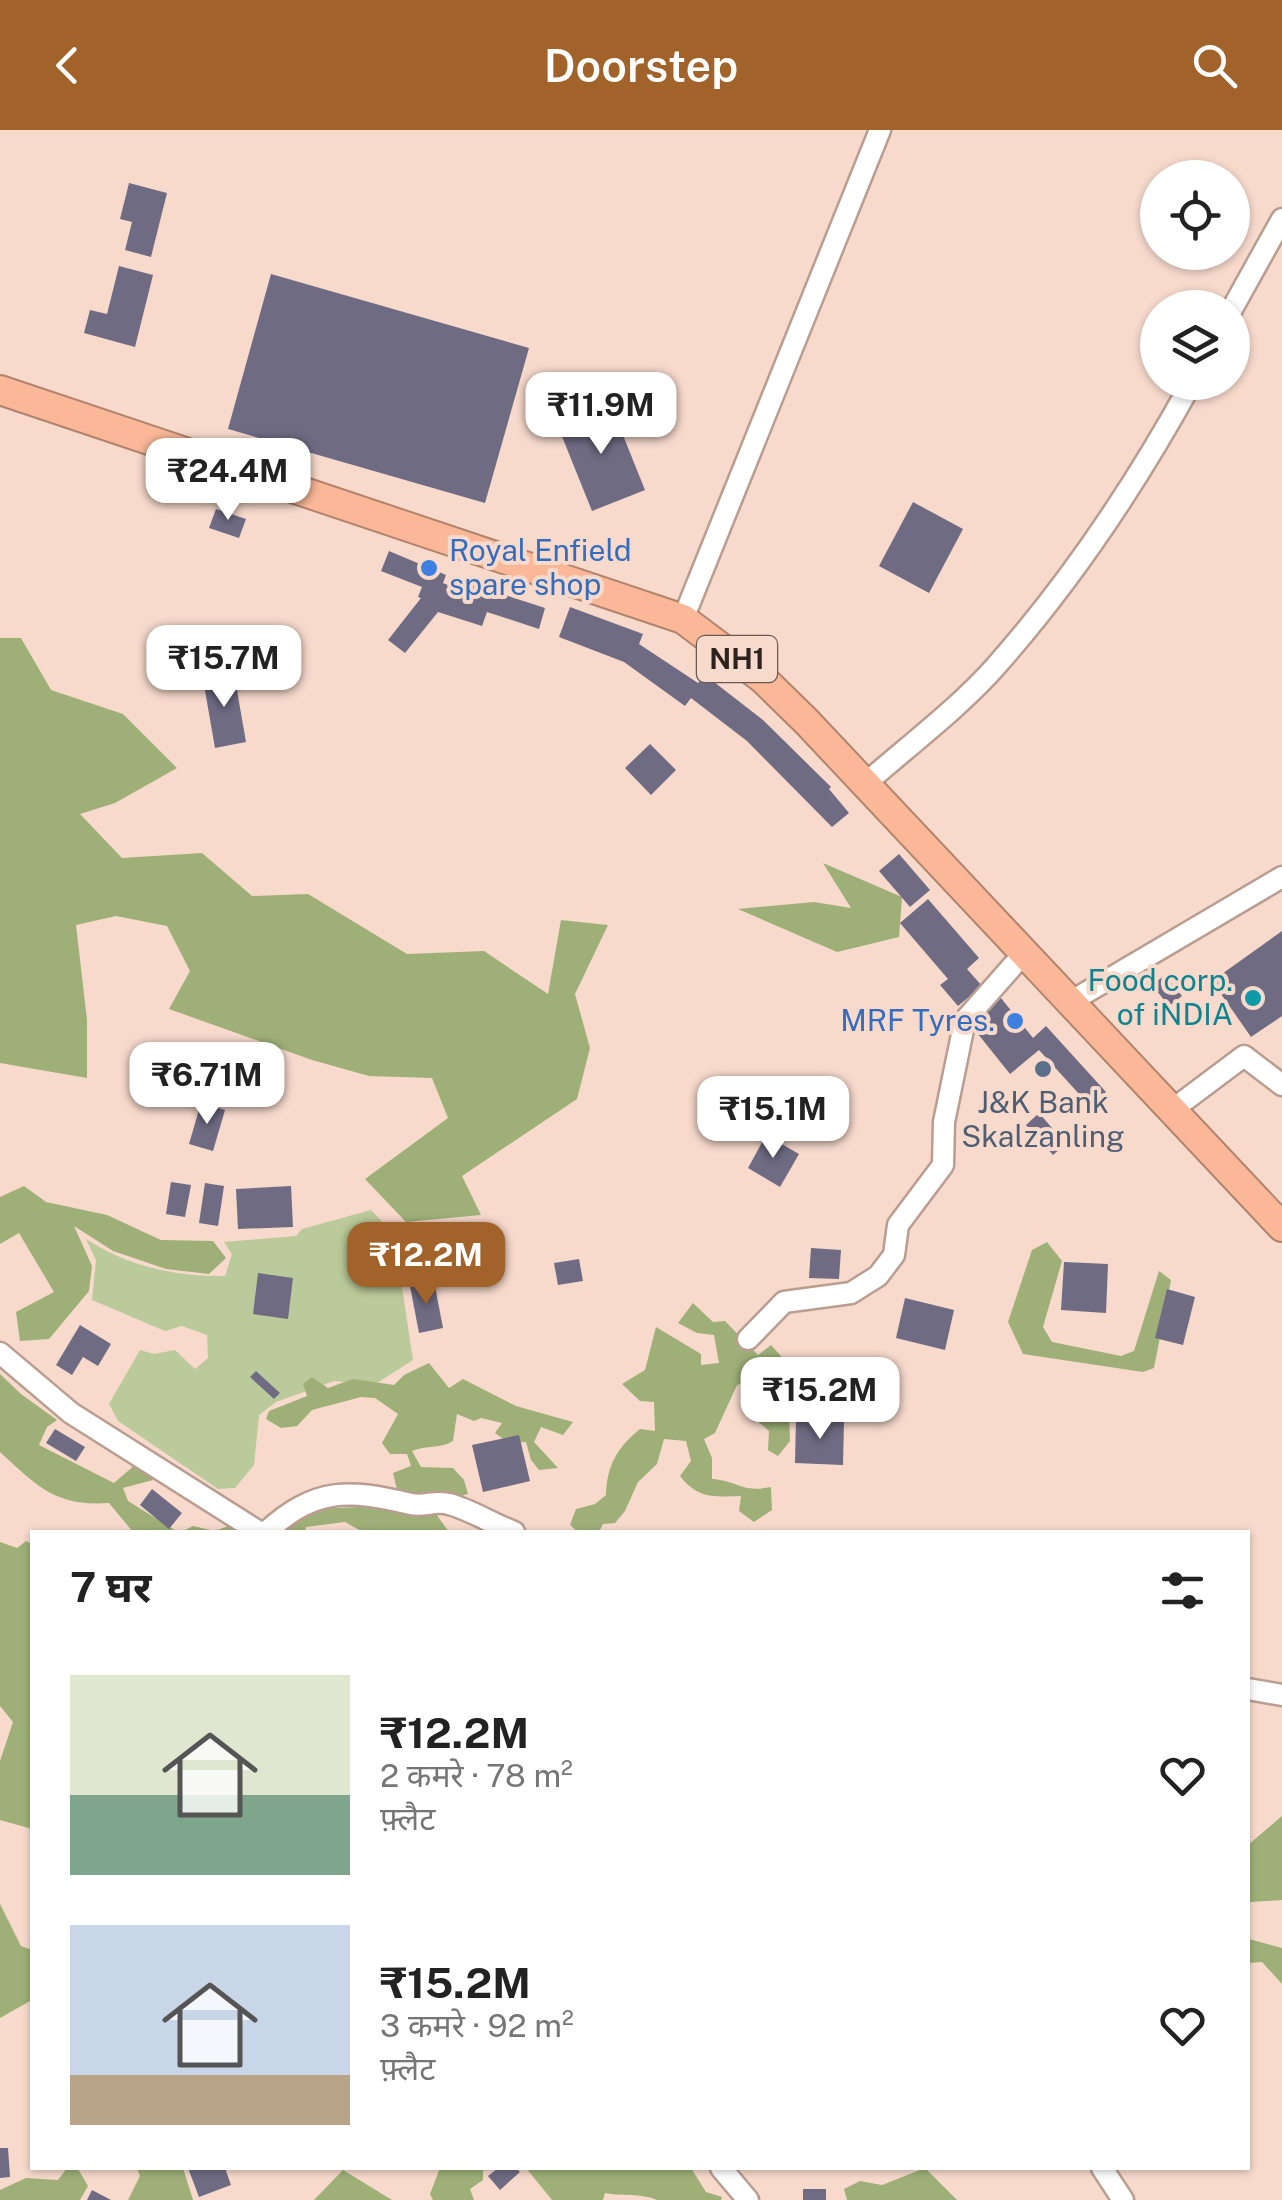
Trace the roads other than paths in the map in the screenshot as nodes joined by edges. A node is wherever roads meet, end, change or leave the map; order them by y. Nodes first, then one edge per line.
1 (880, 130) edge
2 (1282, 219) edge
3 (1243, 290) edge
4 (0, 390) edge
5 (1182, 400) edge
6 (683, 619) junction
7 (865, 784) junction
8 (1282, 877) edge
9 (1024, 954) junction
10 (1070, 1002) junction
11 (1282, 1085) edge
12 (1172, 1110) junction
13 (1282, 1228) edge
14 (748, 1340) dead end
15 (0, 1353) edge
16 (260, 1530) edge
17 (266, 1530) edge
18 (510, 1530) edge
19 (1250, 1689) edge
20 (1282, 1695) edge
21 (723, 2170) edge
22 (1103, 2170) edge
23 (748, 2200) edge
24 (1123, 2200) edge

1 - 6 street
2 - 3 street
4 - 6 highway, NH1
5 - 7 street
6 - 7 highway, NH1
7 - 9 highway, NH1
8 - 10 street
9 - 10 highway, NH1
9 - 14 street
10 - 12 highway, NH1
11 - 12 street
12 - 13 highway, NH1
15 - 16 street
17 - 18 street
19 - 20 street
21 - 23 street
22 - 24 street

